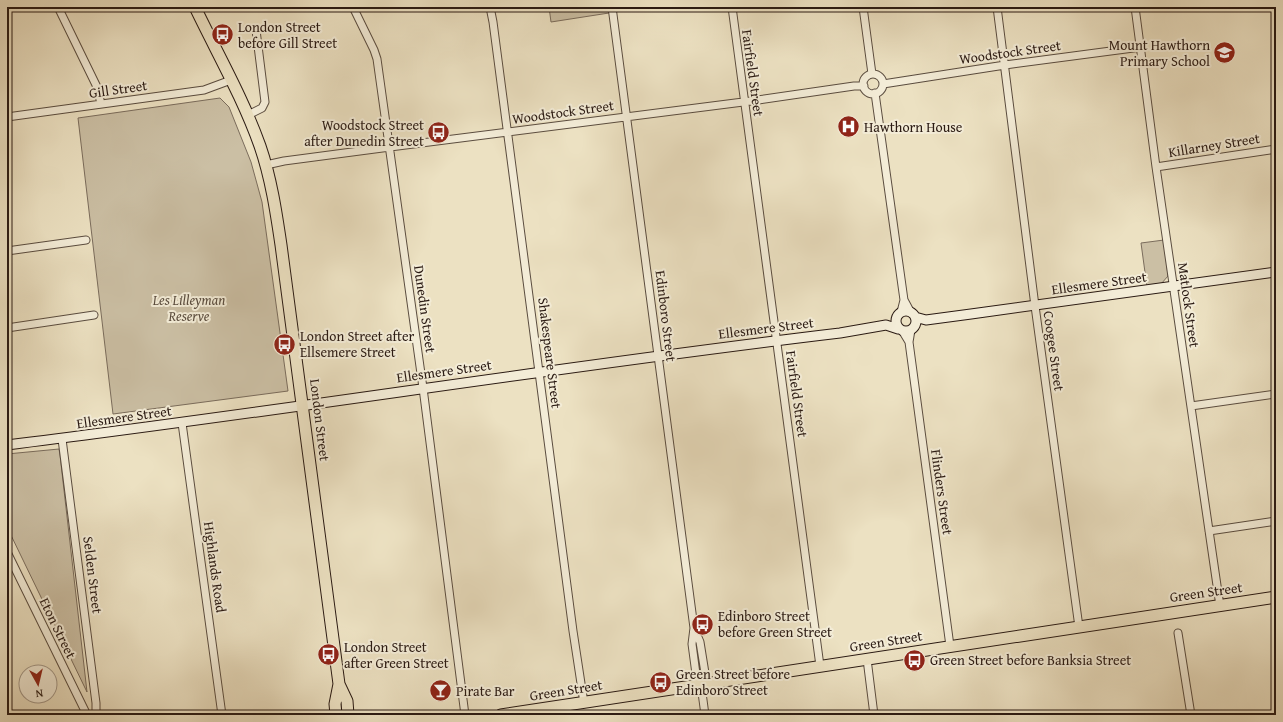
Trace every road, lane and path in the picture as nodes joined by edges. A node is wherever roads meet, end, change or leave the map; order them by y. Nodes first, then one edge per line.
1 (58, 7) edge
2 (195, 7) edge
3 (353, 7) edge
4 (490, 7) edge
5 (612, 7) edge
6 (732, 7) edge
7 (864, 7) edge
8 (997, 7) edge
9 (1135, 7) edge
10 (256, 30) dead end
11 (1141, 47) junction
12 (1005, 65) junction
13 (872, 74) junction
14 (231, 80) junction
15 (883, 84) junction
16 (864, 86) junction
17 (875, 93) junction
18 (744, 102) junction
19 (101, 104) junction
20 (248, 115) junction
21 (626, 116) junction
22 (7, 117) edge
23 (508, 132) junction
24 (390, 147) junction
25 (1276, 149) edge
26 (266, 165) junction
27 (1156, 167) junction
28 (86, 240) dead end
29 (7, 251) edge
30 (1276, 272) edge
31 (1174, 286) junction
32 (904, 300) junction
33 (1035, 306) junction
34 (94, 315) dead end
35 (898, 315) junction
36 (909, 324) junction
37 (886, 325) junction
38 (7, 328) edge
39 (777, 340) junction
40 (658, 356) junction
41 (540, 372) junction
42 (423, 388) junction
43 (1276, 394) edge
44 (303, 405) junction
45 (1190, 406) junction
46 (182, 423) junction
47 (62, 439) junction
48 (7, 445) edge
49 (1276, 521) edge
50 (1208, 531) junction
51 (7, 552) edge
52 (1276, 597) edge
53 (1220, 606) junction
54 (1079, 627) junction
55 (1178, 633) dead end
56 (950, 646) junction
57 (867, 659) junction
58 (820, 666) junction
59 (338, 684) junction
60 (701, 685) junction
61 (584, 703) junction
62 (554, 711) edge
63 (87, 715) edge
64 (96, 715) edge
65 (222, 715) edge
66 (336, 715) edge
67 (348, 715) edge
68 (465, 715) edge
69 (500, 715) edge
70 (705, 715) edge
71 (874, 715) edge
72 (1191, 715) edge

1 - 19 street
2 - 14 main road, London Street
3 - 24 street, Dunedin Street
4 - 23 street, Shakespeare Street
5 - 21 street, Edinboro Street
6 - 18 street, Fairfield Street
7 - 13 street
8 - 12 street, Coogee Street
9 - 11 street, Matlock Street
10 - 20 street
11 - 12 street, Woodstock Street
11 - 27 street, Matlock Street
12 - 15 street, Woodstock Street
12 - 33 street, Coogee Street
13 - 15 street
13 - 16 street
14 - 19 street, Gill Street
14 - 20 main road, London Street
15 - 17 street
16 - 17 street
16 - 18 street, Woodstock Street
17 - 32 street
18 - 21 street, Woodstock Street
18 - 39 street, Fairfield Street
19 - 22 street, Gill Street
20 - 26 main road, London Street
21 - 23 street, Woodstock Street
21 - 40 street, Edinboro Street
23 - 24 street, Woodstock Street
23 - 41 street, Shakespeare Street
24 - 26 street, Woodstock Street
24 - 42 street, Dunedin Street
25 - 27 street, Killarney Street
26 - 44 main road, London Street
27 - 31 street, Matlock Street
28 - 29 street
30 - 31 street, Ellesmere Street
31 - 33 street, Ellesmere Street
31 - 45 street, Matlock Street
32 - 35 street
32 - 36 street
33 - 36 street, Ellesmere Street
33 - 54 street, Coogee Street
34 - 38 street
35 - 36 street
35 - 36 street
35 - 37 street, Ellesmere Street
36 - 37 street, Ellesmere Street
36 - 56 street, Flinders Street
37 - 39 street, Ellesmere Street
39 - 40 street, Ellesmere Street
39 - 58 street, Fairfield Street
40 - 41 street, Ellesmere Street
40 - 60 street, Edinboro Street
41 - 42 street, Ellesmere Street
41 - 61 street, Shakespeare Street
42 - 44 street, Ellesmere Street
42 - 68 street, Dunedin Street
43 - 45 street
44 - 46 street, Ellesmere Street
44 - 59 main road, London Street
45 - 50 street, Matlock Street
46 - 47 street, Ellesmere Street
46 - 65 street, Highlands Road
47 - 48 street, Ellesmere Street
47 - 64 street, Selden Street
49 - 50 street
50 - 53 street, Matlock Street
51 - 63 street, Eton Street
52 - 53 main road, Green Street
53 - 54 main road, Green Street
54 - 56 main road, Green Street
55 - 72 street
56 - 57 main road, Green Street
57 - 58 main road, Green Street
57 - 71 street
58 - 60 main road, Green Street
59 - 66 main road, London Street
59 - 67 main road, London Street
60 - 61 main road, Green Street
60 - 70 street, Edinboro Street
61 - 62 main road, Green Street
62 - 69 main road, Green Street

